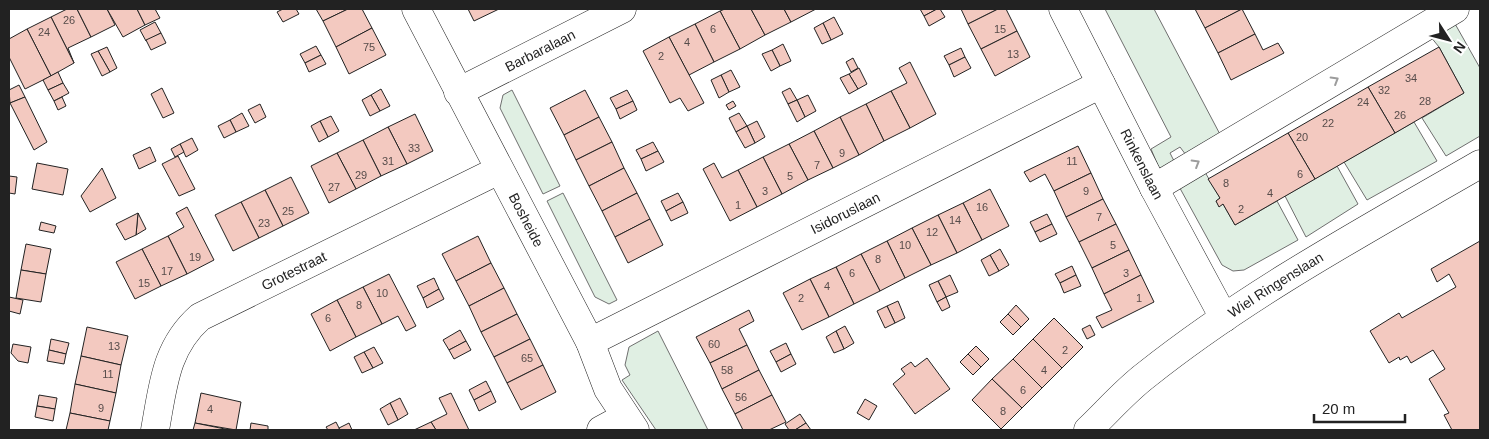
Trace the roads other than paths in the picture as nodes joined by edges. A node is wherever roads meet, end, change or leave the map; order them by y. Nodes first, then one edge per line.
1 (416, 9) edge
2 (622, 9) edge
3 (1063, 9) edge
4 (1455, 9) edge
5 (1101, 84) junction
6 (458, 92) junction
7 (1480, 164) edge
8 (499, 170) junction
9 (1154, 188) junction
10 (1224, 318) junction
11 (590, 342) junction
12 (630, 424) edge
13 (155, 430) edge
14 (601, 430) edge
15 (1088, 430) edge

1 - 6 street, Bosheide
2 - 6 street, Barbaralaan
3 - 5 street, Rinkenslaan
9 -> 4 street
5 - 9 street, Rinkenslaan
5 - 11 street, Isidoruslaan
6 - 8 street, Bosheide
7 - 10 street, Wiel Ringenslaan
8 - 11 street, Bosheide
8 - 13 street, Grotestraat
9 - 10 street, Rinkenslaan
10 - 15 street, Wiel Ringenslaan
11 - 12 street, Bosheide
12 - 14 street

